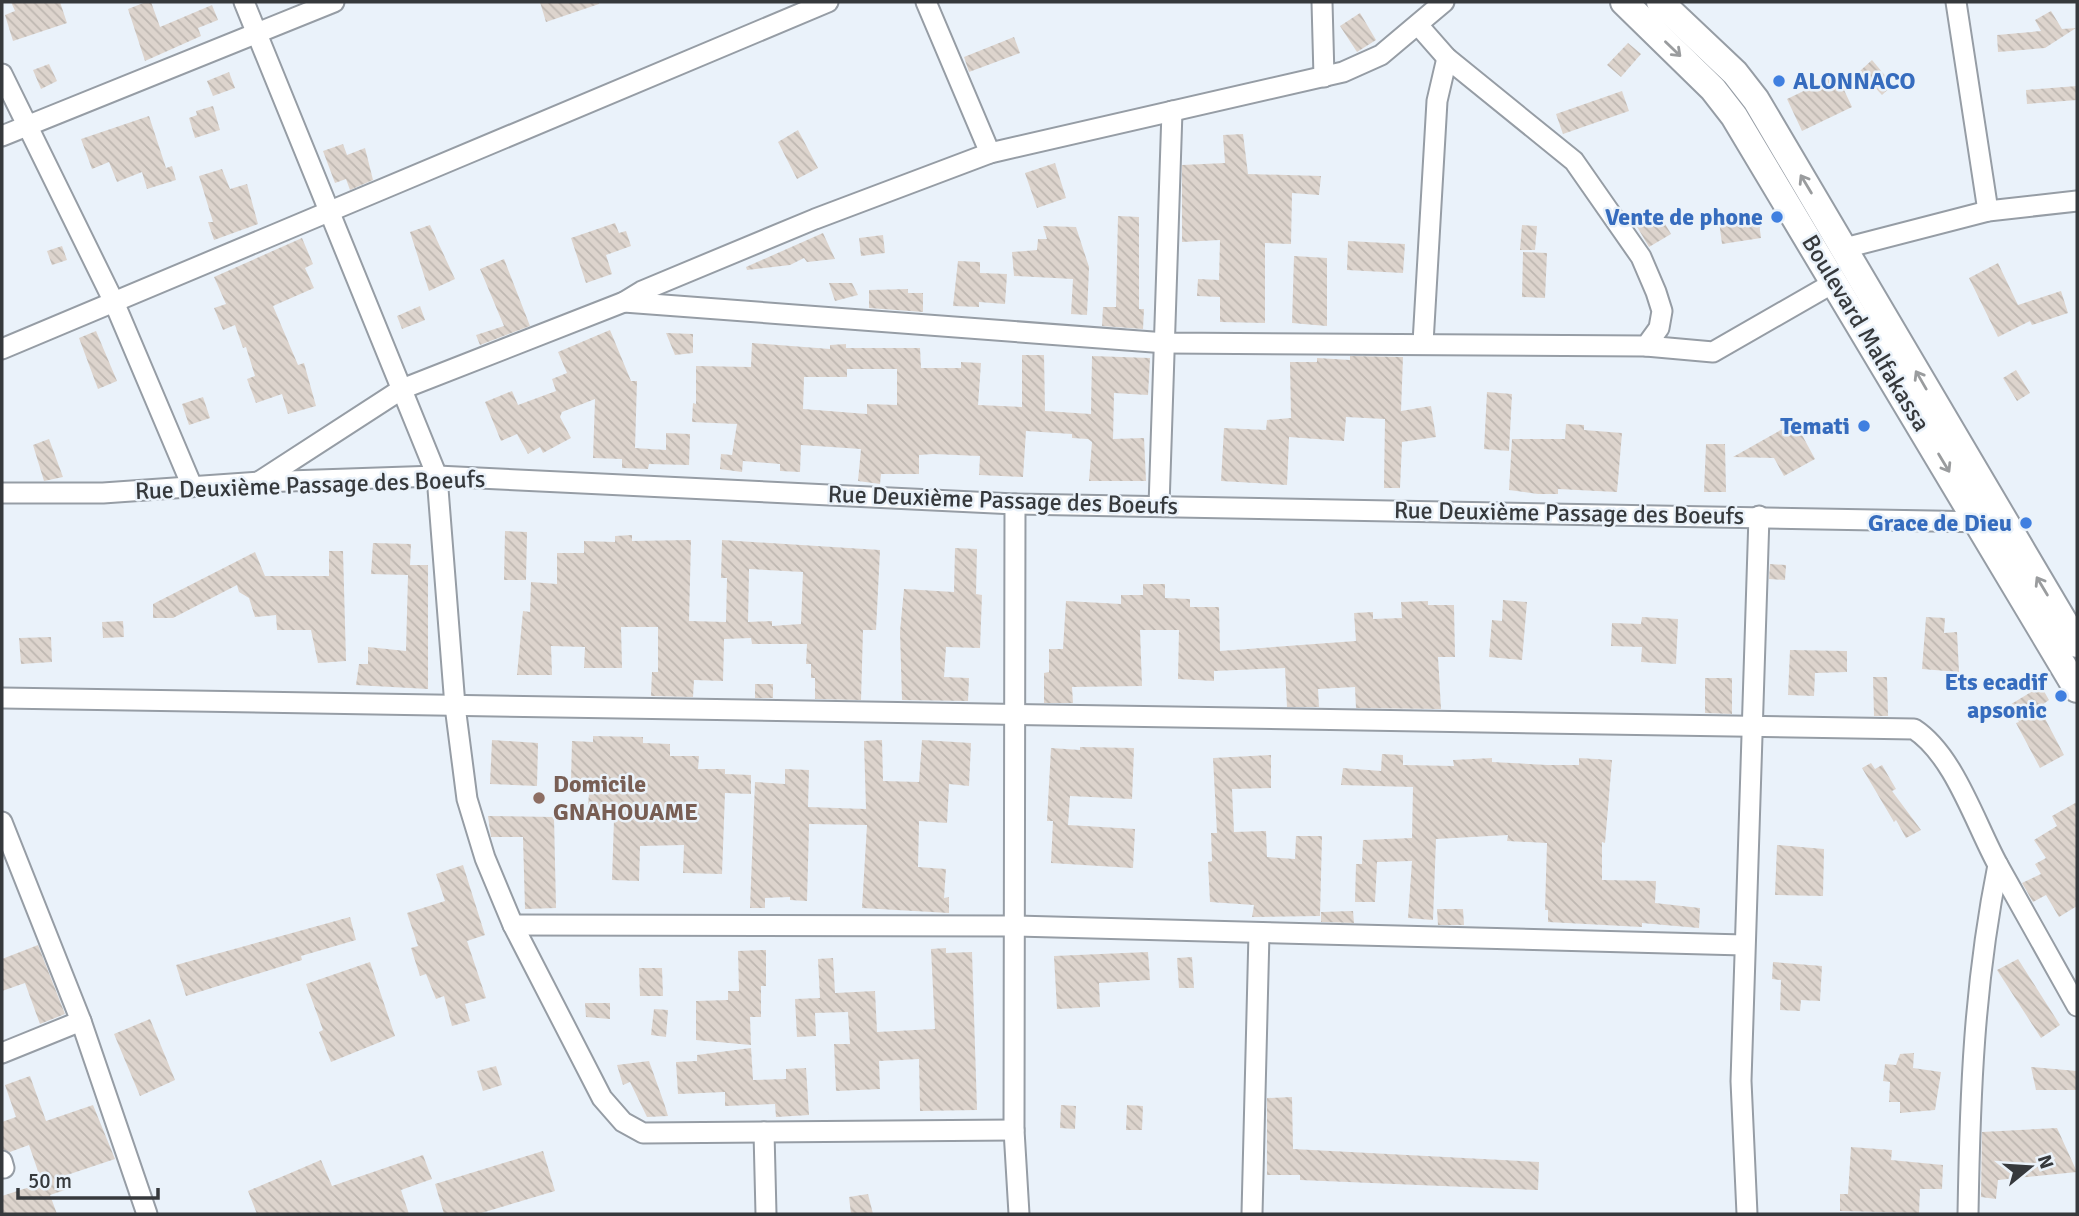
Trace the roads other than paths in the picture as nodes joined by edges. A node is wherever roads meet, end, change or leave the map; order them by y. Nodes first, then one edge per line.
1 (244, 2) edge
2 (334, 2) edge
3 (828, 2) edge
4 (926, 2) edge
5 (1322, 2) edge
6 (1444, 2) edge
7 (1624, 2) edge
8 (1660, 2) edge
9 (1956, 2) edge
10 (1418, 26) junction
11 (257, 33) junction
12 (1447, 58) junction
13 (2, 74) edge
14 (1324, 77) junction
15 (1172, 111) junction
16 (27, 126) junction
17 (2, 136) edge
18 (990, 153) junction
19 (2077, 201) edge
20 (1988, 211) junction
21 (329, 213) junction
22 (1845, 248) junction
23 (1835, 282) junction
24 (114, 302) junction
25 (624, 302) junction
26 (1166, 343) junction
27 (1423, 343) junction
28 (1646, 346) junction
29 (2, 349) edge
30 (402, 389) junction
31 (437, 475) junction
32 (259, 482) junction
33 (192, 486) junction
34 (2, 493) edge
35 (1014, 504) junction
36 (1159, 506) junction
37 (1759, 516) junction
38 (1991, 522) junction
39 (2077, 644) edge
40 (2077, 689) edge
41 (2, 698) edge
42 (455, 706) junction
43 (1012, 715) junction
44 (1754, 728) junction
45 (2, 822) edge
46 (1998, 865) junction
47 (513, 925) junction
48 (1013, 926) junction
49 (1259, 933) junction
50 (1744, 945) junction
51 (2077, 1006) edge
52 (81, 1021) junction
53 (2, 1053) edge
54 (1014, 1130) junction
55 (764, 1132) junction
56 (147, 1214) edge
57 (766, 1214) edge
58 (1020, 1214) edge
59 (1252, 1214) edge
60 (1747, 1214) edge
61 (1968, 1214) edge

1 - 11 street
2 - 11 street
3 - 21 street
4 - 18 street
5 - 14 street
6 - 10 street
7 -> 23 main road, Boulevard Malfakassa
22 -> 8 main road, Boulevard Malfakassa
9 - 20 street
10 - 12 street
10 - 14 street
11 - 16 street
11 - 21 street
12 - 27 street
12 - 28 street
13 - 16 street
14 - 15 street
15 - 18 street
15 - 26 street
16 - 17 street
16 - 24 street
18 - 25 street
19 - 20 street
20 - 22 street
21 - 24 street
21 - 30 street
38 -> 22 main road, Boulevard Malfakassa
23 - 28 street
23 -> 38 main road, Boulevard Malfakassa
24 - 29 street
24 - 33 street
25 - 26 street
25 - 30 street
26 - 27 street
26 - 36 street
27 - 28 street
30 - 31 street
30 - 32 street
31 - 32 street, Rue Deuxième Passage des Boeufs
31 - 35 street, Rue Deuxième Passage des Boeufs
31 - 42 street
32 - 33 street, Rue Deuxième Passage des Boeufs
33 - 34 street, Rue Deuxième Passage des Boeufs
35 - 36 street, Rue Deuxième Passage des Boeufs
35 - 43 street
36 - 37 street, Rue Deuxième Passage des Boeufs
37 - 38 street, Rue Deuxième Passage des Boeufs
37 - 44 street
39 -> 38 main road
38 - 40 main road, Boulevard Malfakassa
41 - 42 street
42 - 43 street
42 - 47 street
43 - 44 street
43 - 48 street
44 - 46 street
44 - 50 street
45 - 52 street
46 - 51 street
46 - 61 street
47 - 48 street
47 - 55 street
48 - 49 street
48 - 54 street
49 - 50 street
49 - 59 street
50 - 60 street
52 - 53 street
52 - 56 street
54 - 55 street
54 - 58 street
55 - 57 street

